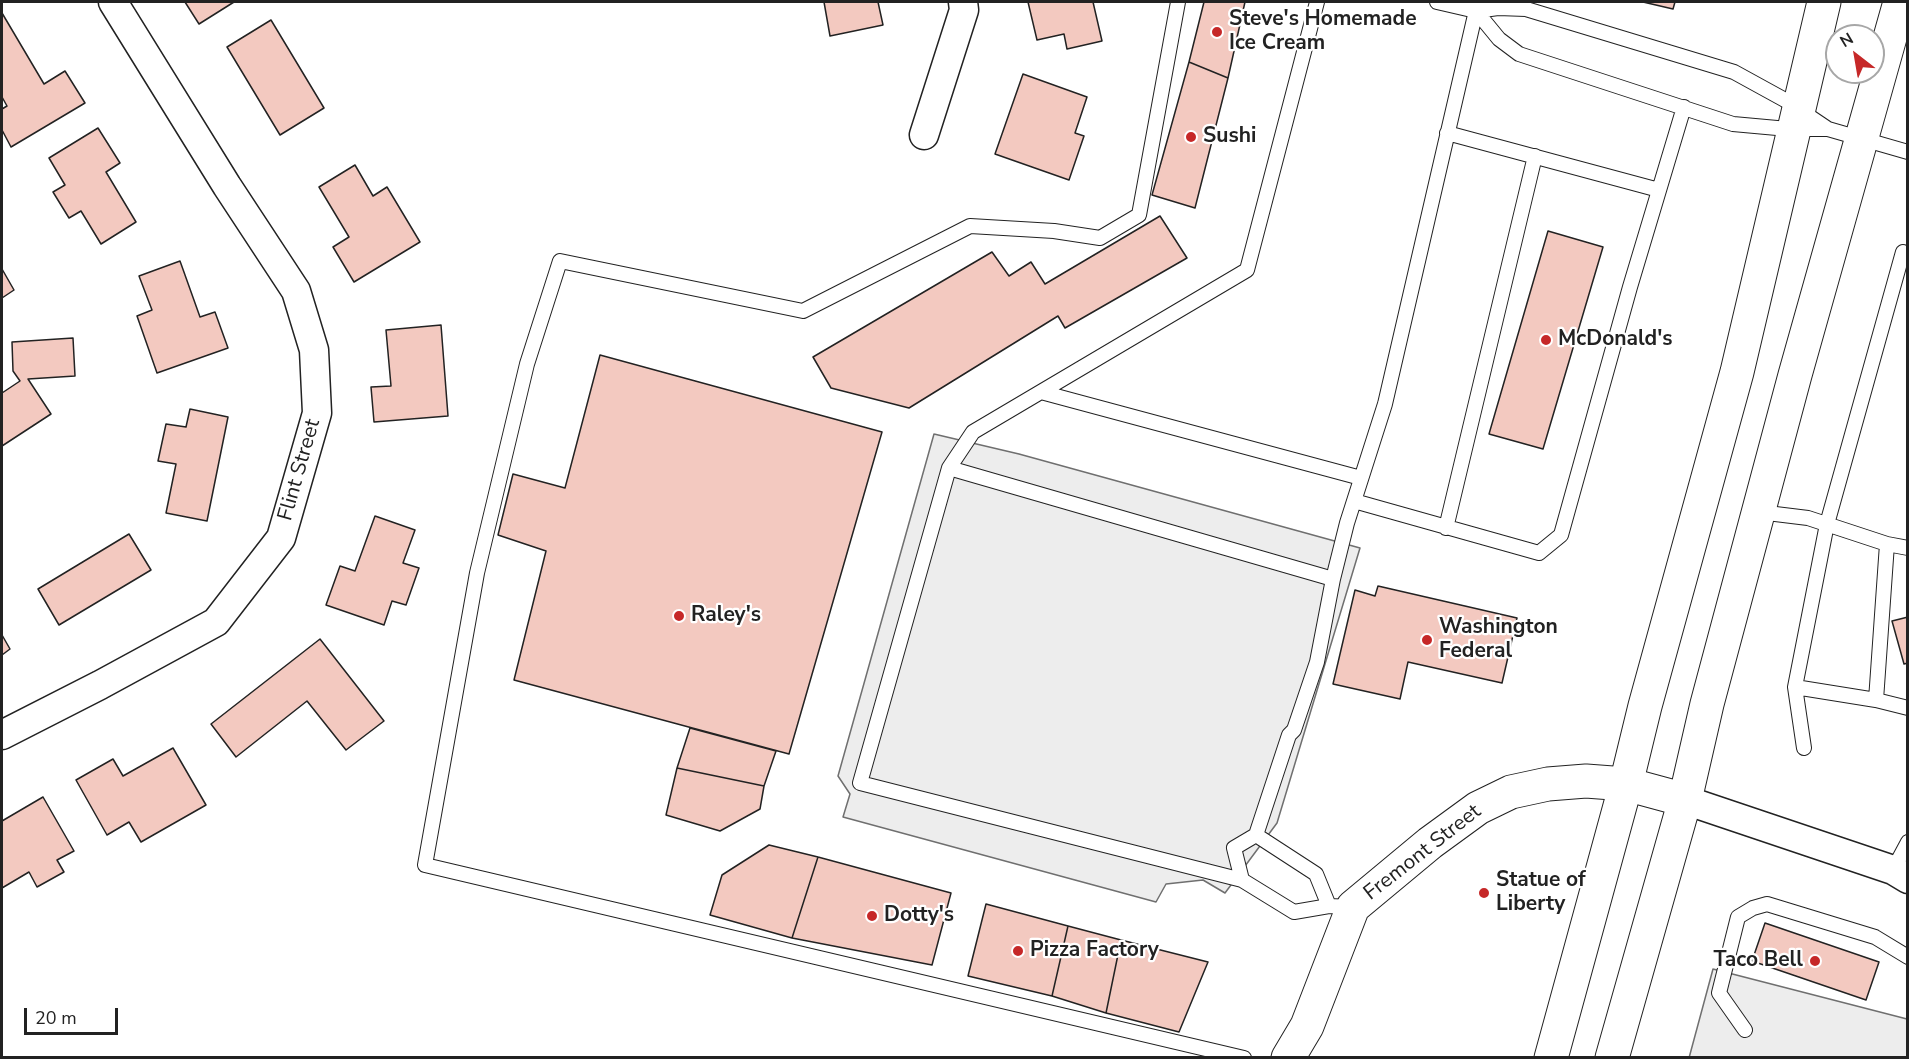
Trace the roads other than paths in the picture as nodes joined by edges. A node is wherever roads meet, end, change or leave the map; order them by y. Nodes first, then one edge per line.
1 (113, 2) edge
2 (963, 2) edge
3 (1178, 2) edge
4 (1317, 2) edge
5 (1437, 2) edge
6 (1824, 2) edge
7 (1900, 2) edge
8 (1477, 6) edge
9 (1684, 107) junction
10 (1796, 119) junction
11 (1828, 129) junction
12 (1448, 133) junction
13 (924, 135) dead end
14 (1862, 138) junction
15 (1908, 152) edge
16 (1535, 156) junction
17 (1659, 190) junction
18 (1903, 252) dead end
19 (1041, 392) junction
20 (949, 468) junction
21 (1361, 478) junction
22 (1354, 501) junction
23 (1759, 512) junction
24 (1827, 524) junction
25 (1446, 528) junction
26 (1887, 544) junction
27 (1908, 548) edge
28 (1333, 579) junction
29 (1795, 687) junction
30 (1876, 700) junction
31 (1908, 708) edge
32 (2, 735) edge
33 (1804, 748) dead end
34 (1626, 784) junction
35 (1685, 800) junction
36 (1256, 835) junction
37 (1908, 842) edge
38 (1900, 875) edge
39 (1242, 880) junction
40 (1341, 907) junction
41 (1908, 957) edge
42 (1745, 1030) dead end
43 (1244, 1058) edge
44 (1288, 1058) edge
45 (1551, 1058) edge
46 (1612, 1058) edge

1 - 32 street, Flint Street
2 - 13 street
3 - 43 lane
4 - 19 lane
5 - 8 lane
6 - 10 main road
7 - 14 main road
8 - 9 lane
8 - 10 lane
8 - 12 lane
9 - 10 lane
9 - 17 lane
10 - 11 lane
10 - 11 lane
10 - 34 main road
11 - 14 lane
12 - 16 lane
12 - 21 lane
14 - 15 lane
14 - 23 main road
16 - 17 lane
16 - 25 lane
17 - 25 lane
18 - 24 lane
19 - 20 lane
19 - 21 lane
20 - 28 lane
20 - 39 lane
21 - 22 lane
22 - 25 lane
22 - 28 lane
23 - 24 lane
23 - 35 main road
24 - 26 lane
24 - 29 lane
26 - 27 lane
26 - 30 lane
28 - 36 lane
29 - 30 lane
29 - 33 lane
30 - 31 lane
34 - 35 main road, Fremont Street
34 - 40 main road, Fremont Street
34 - 45 main road
35 - 38 street, Fremont Street
35 - 46 main road
36 - 39 lane
36 - 40 lane
37 - 38 lane
39 - 40 lane
40 - 44 main road, Fremont Street
41 - 42 lane

